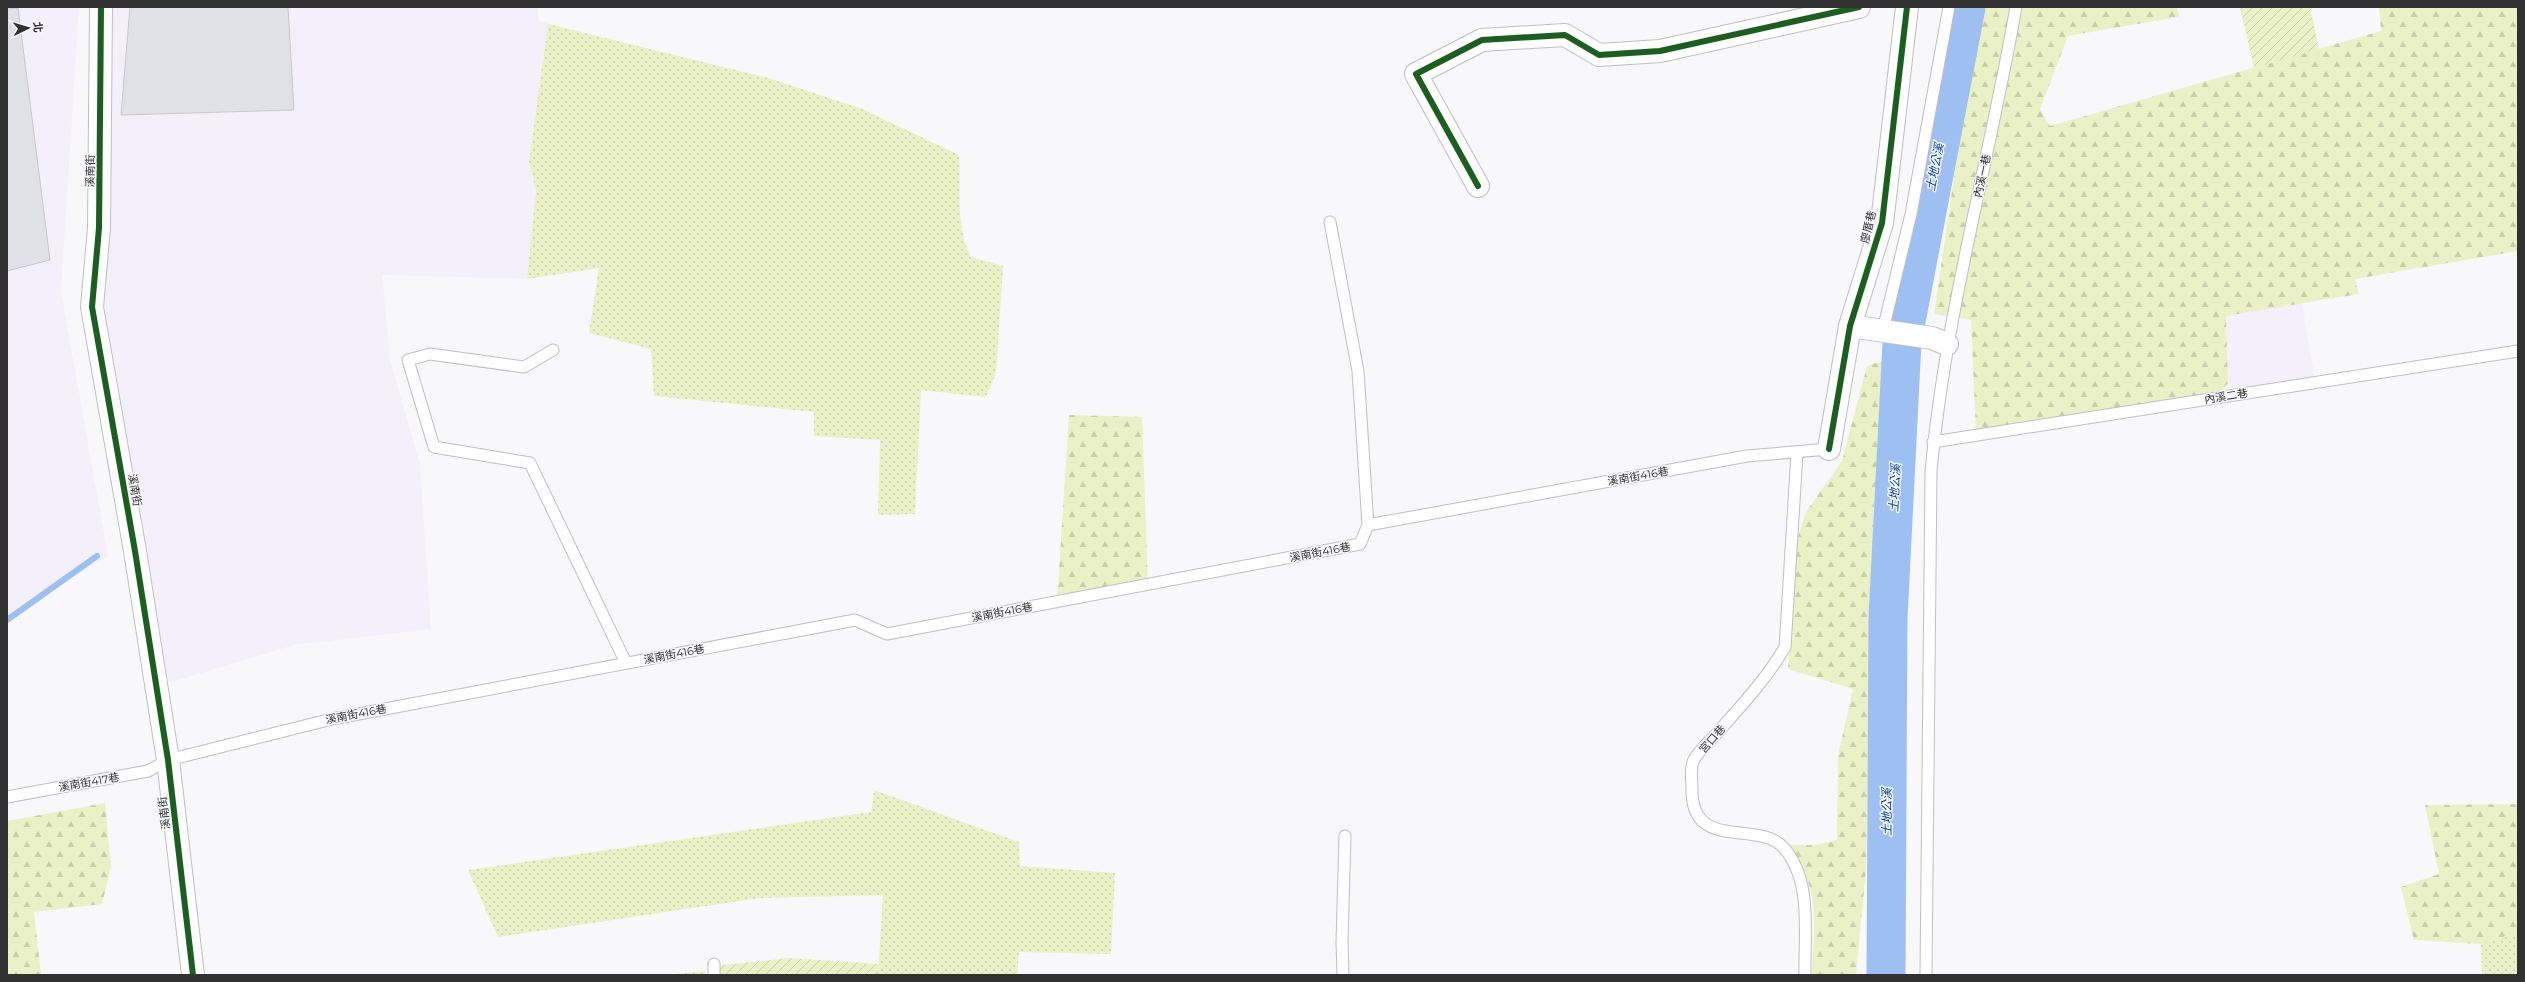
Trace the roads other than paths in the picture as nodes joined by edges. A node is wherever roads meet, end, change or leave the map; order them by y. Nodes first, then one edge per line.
1 (101, 7) edge
2 (1859, 7) edge
3 (1907, 7) edge
4 (1949, 7) edge
5 (2016, 7) edge
6 (1478, 186) dead end
7 (1330, 222) dead end
8 (1850, 326) junction
9 (1883, 330) junction
10 (1939, 341) junction
11 (553, 350) dead end
12 (2518, 351) edge
13 (1934, 442) junction
14 (1829, 449) joint
15 (1797, 453) junction
16 (1368, 525) junction
17 (626, 663) junction
18 (168, 760) junction
19 (7, 797) edge
20 (1345, 836) dead end
21 (193, 975) edge
22 (1343, 975) edge
23 (1805, 975) edge
24 (1926, 975) edge

1 - 18 street, 溪南街
2 - 6 street
3 - 8 street, 廖厝巷
4 - 9 lane
5 - 10 lane, 內溪一巷
7 - 16 lane
8 - 9 street
8 - 14 street, 廖厝巷
9 - 10 street
10 - 13 lane, 內溪一巷
11 - 17 lane
12 - 13 lane, 內溪二巷
13 - 24 lane, 內溪一巷
14 - 15 lane, 溪南街416巷
15 - 16 lane, 溪南街416巷
15 - 23 lane, 宮口巷
16 - 17 lane, 溪南街416巷
17 - 18 lane, 溪南街416巷
18 - 19 lane, 溪南街417巷
18 - 21 street, 溪南街
20 - 22 lane

